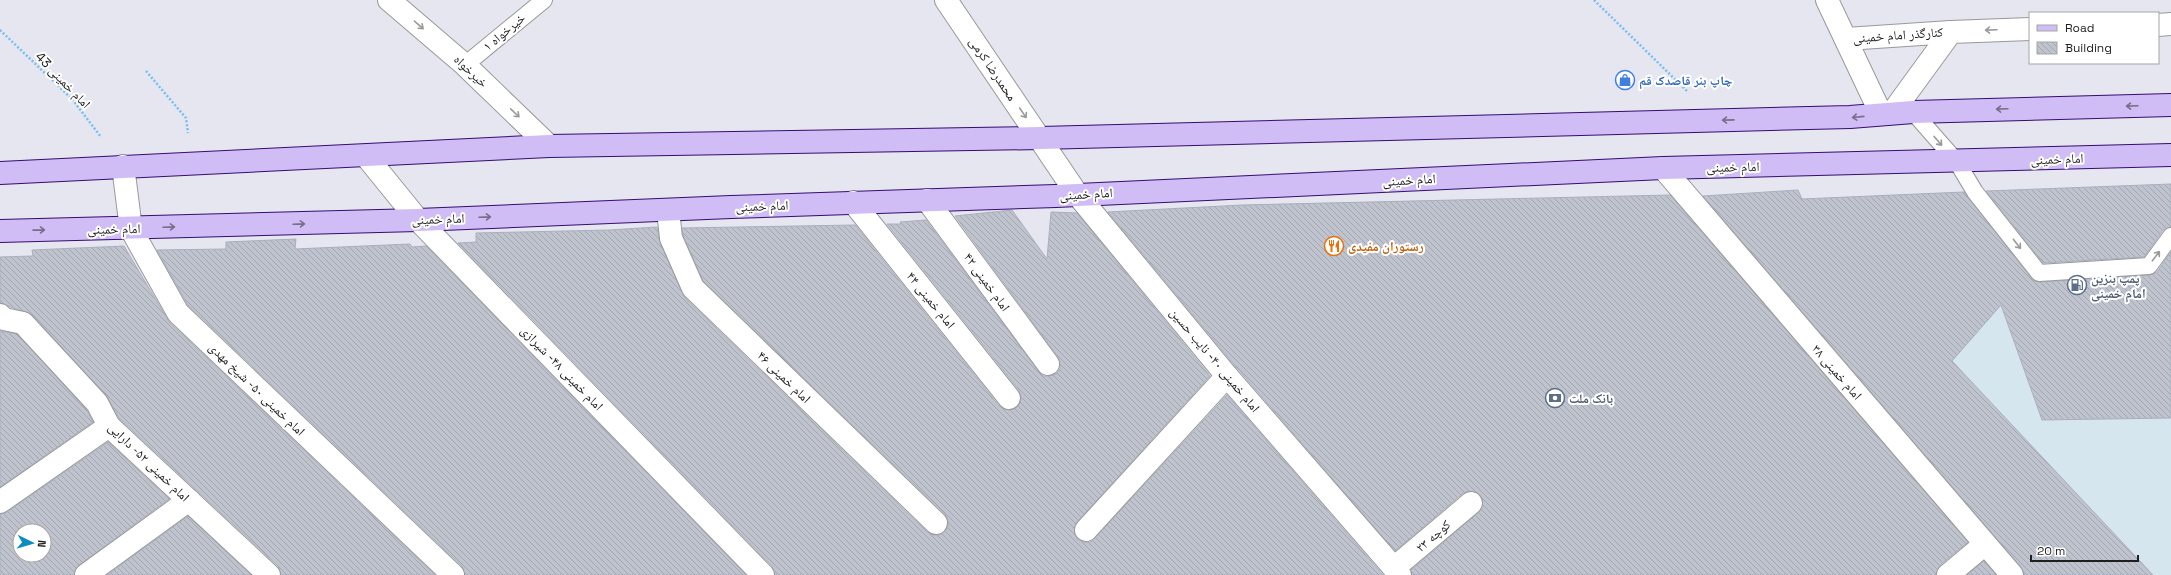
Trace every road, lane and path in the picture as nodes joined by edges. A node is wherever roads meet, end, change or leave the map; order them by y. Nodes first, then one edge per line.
1 (389, 0) edge
2 (544, 0) edge
3 (946, 0) edge
4 (1594, 0) edge
5 (1827, 0) edge
6 (2171, 24) edge
7 (2159, 25) edge
8 (2029, 29) edge
9 (0, 30) edge
10 (1951, 32) junction
11 (1846, 39) junction
12 (465, 65) junction
13 (146, 71) dead end
14 (2171, 105) edge
15 (1895, 113) junction
16 (1718, 121) junction
17 (1040, 138) junction
18 (549, 146) junction
19 (366, 156) junction
20 (2171, 156) edge
21 (1956, 162) junction
22 (192, 163) junction
23 (123, 166) junction
24 (1663, 168) junction
25 (0, 173) edge
26 (1077, 194) junction
27 (926, 200) junction
28 (854, 202) junction
29 (668, 210) junction
30 (418, 220) junction
31 (131, 228) junction
32 (0, 231) edge
33 (2171, 236) edge
34 (0, 315) edge
35 (1048, 364) dead end
36 (1227, 376) junction
37 (1009, 398) dead end
38 (109, 426) junction
39 (189, 500) junction
40 (0, 502) edge
41 (1471, 503) dead end
42 (936, 523) dead end
43 (1086, 530) dead end
44 (1985, 544) junction
45 (259, 572) edge
46 (1397, 572) edge
47 (86, 575) edge
48 (453, 575) edge
49 (763, 575) edge
50 (1948, 575) edge
51 (2012, 575) edge

1 -> 12 street, خیرخواه
2 - 12 lane, خیرخواه ۱
3 -> 17 street, محمدرضا کرمی
4 - 16 path
5 - 11 street
6 - 7 street
8 -> 10 street, کنارگذر امام خمینی
9 - 23 path, امام خمینی 43
10 - 11 street, کنارگذر امام خمینی
10 - 15 street, کنارگذر امام خمینی
11 - 15 street
12 -> 18 street, خیرخواه
13 - 22 path
14 -> 15 main road
15 -> 16 main road
15 -> 21 lane
16 - 17 main road
17 - 18 main road
17 - 26 street, امام خمینی ۴۰- نایب حسین
18 - 19 main road
19 - 22 main road
19 - 30 street, امام خمینی ۴۸- شیرازی
20 - 21 main road, امام خمینی
21 - 24 main road, امام خمینی
21 -> 33 lane
22 - 23 main road
23 - 25 main road
23 - 31 street, امام خمینی ۵۰- شیخ مهدی
24 - 26 main road, امام خمینی
24 - 44 street, امام خمینی ۳۸
26 - 27 main road, امام خمینی
26 - 36 street, امام خمینی ۴۰- نایب حسین
27 - 28 main road, امام خمینی
27 - 35 street, امام خمینی ۴۲
28 - 29 main road, امام خمینی
28 - 37 street, امام خمینی ۴۴
30 -> 29 main road, امام خمینی
29 - 42 street, امام خمینی ۴۶
31 -> 30 main road, امام خمینی
30 - 49 street, امام خمینی ۴۸- شیرازی
32 -> 31 main road, امام خمینی
31 - 48 street, امام خمینی ۵۰- شیخ مهدی
34 - 38 street, امام خمینی ۵۲- دارایی
36 - 43 street
36 - 46 street, امام خمینی ۴۰- نایب حسین
38 - 39 street, امام خمینی ۵۲- دارایی
38 - 40 street
39 - 45 street, امام خمینی ۵۲- دارایی
39 - 47 street
41 - 46 street, کوچه ۲۳
44 - 50 street
44 - 51 street, امام خمینی ۳۸

